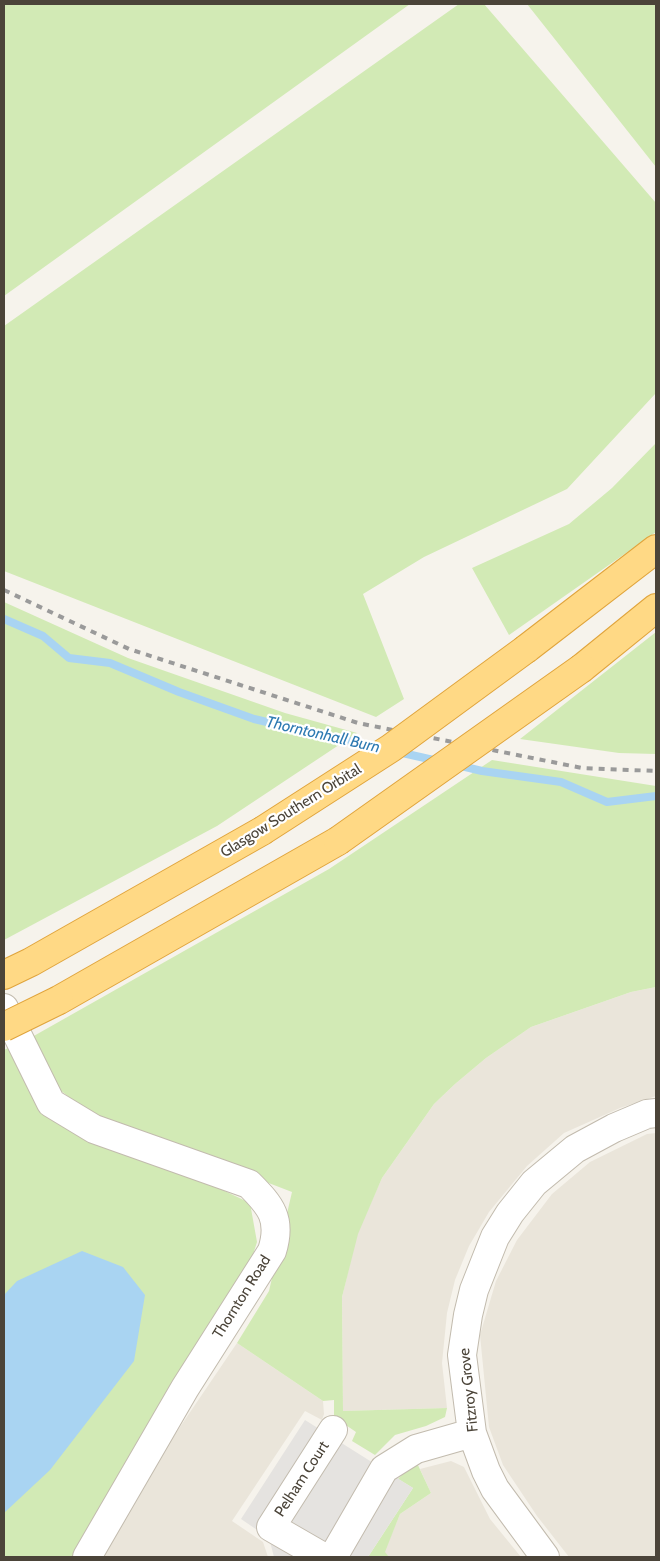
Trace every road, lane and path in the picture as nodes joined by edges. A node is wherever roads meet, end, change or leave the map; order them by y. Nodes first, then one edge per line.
1 (656, 549) edge
2 (656, 608) edge
3 (4, 975) edge
4 (4, 1008) edge
5 (4, 1027) edge
6 (656, 1113) edge
7 (333, 1430) dead end
8 (472, 1433) junction
9 (87, 1557) edge
10 (323, 1557) edge
11 (333, 1557) edge
12 (545, 1557) edge

1 - 3 highway, Glasgow Southern Orbital, bridge
2 - 5 highway, bridge
4 - 9 street, Thornton Road
6 - 8 street, Fitzroy Grove
7 - 10 street, Pelham Court
8 - 11 street
8 - 12 street, Fitzroy Grove

